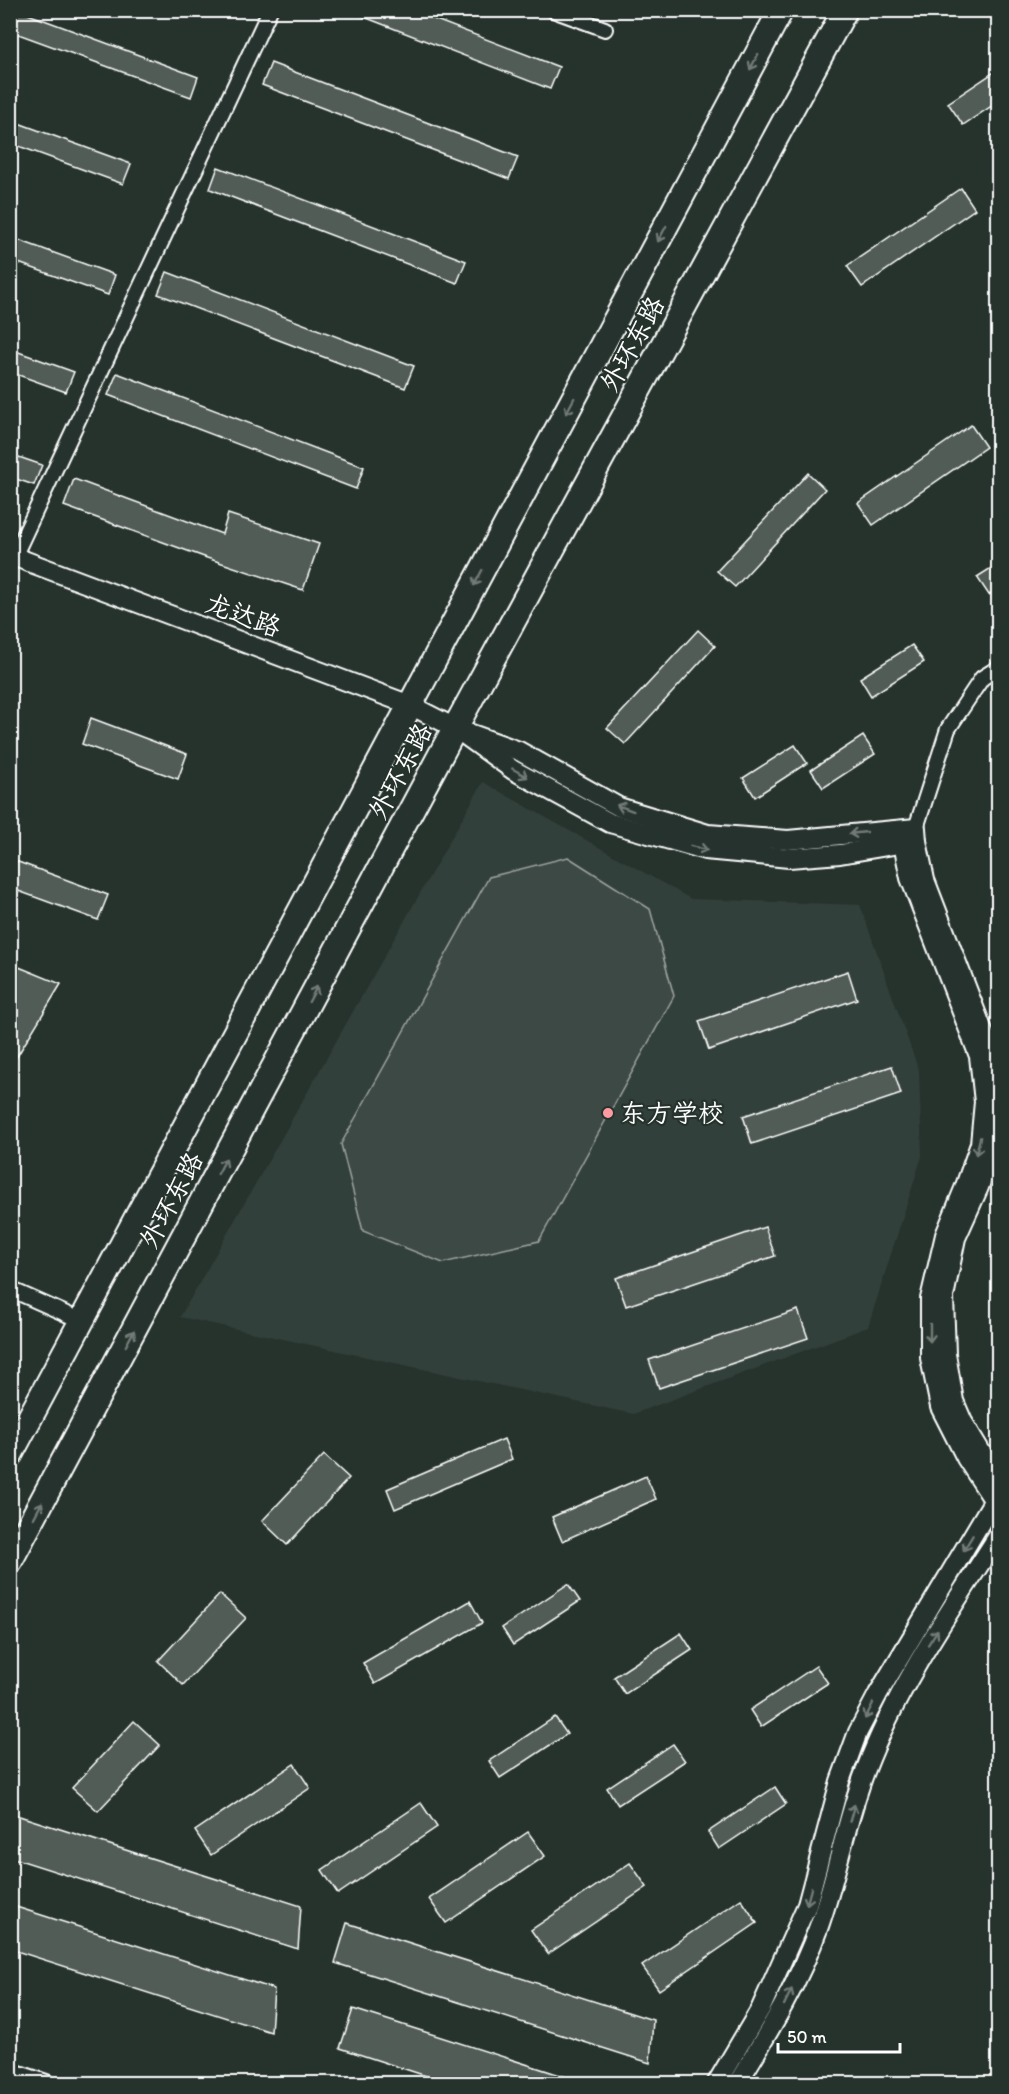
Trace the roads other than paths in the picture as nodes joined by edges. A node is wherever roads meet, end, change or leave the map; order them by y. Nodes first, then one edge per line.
1 (270, 10) edge
2 (553, 10) edge
3 (782, 10) edge
4 (845, 10) edge
5 (605, 29) dead end
6 (12, 556) edge
7 (999, 668) edge
8 (410, 705) junction
9 (455, 728) junction
10 (909, 835) junction
11 (10, 1289) edge
12 (82, 1321) junction
13 (10, 1455) edge
14 (999, 1480) edge
15 (997, 1500) edge
16 (999, 1536) edge
17 (10, 1562) edge
18 (10, 2072) edge
19 (46, 2084) edge
20 (716, 2084) edge
21 (737, 2084) edge

1 - 6 street
2 - 5 street
3 -> 8 highway, 外环东路
4 - 9 highway, 外环东路
6 - 8 street, 龙达路
7 - 10 street
8 - 9 street, 龙达路
8 - 12 highway, 外环东路
9 - 10 street, 龙达路
17 -> 9 highway, 外环东路
10 - 14 street
10 -> 15 street
11 - 12 street
12 - 13 highway, 外环东路
15 -> 20 street
21 -> 16 street
18 - 19 street

